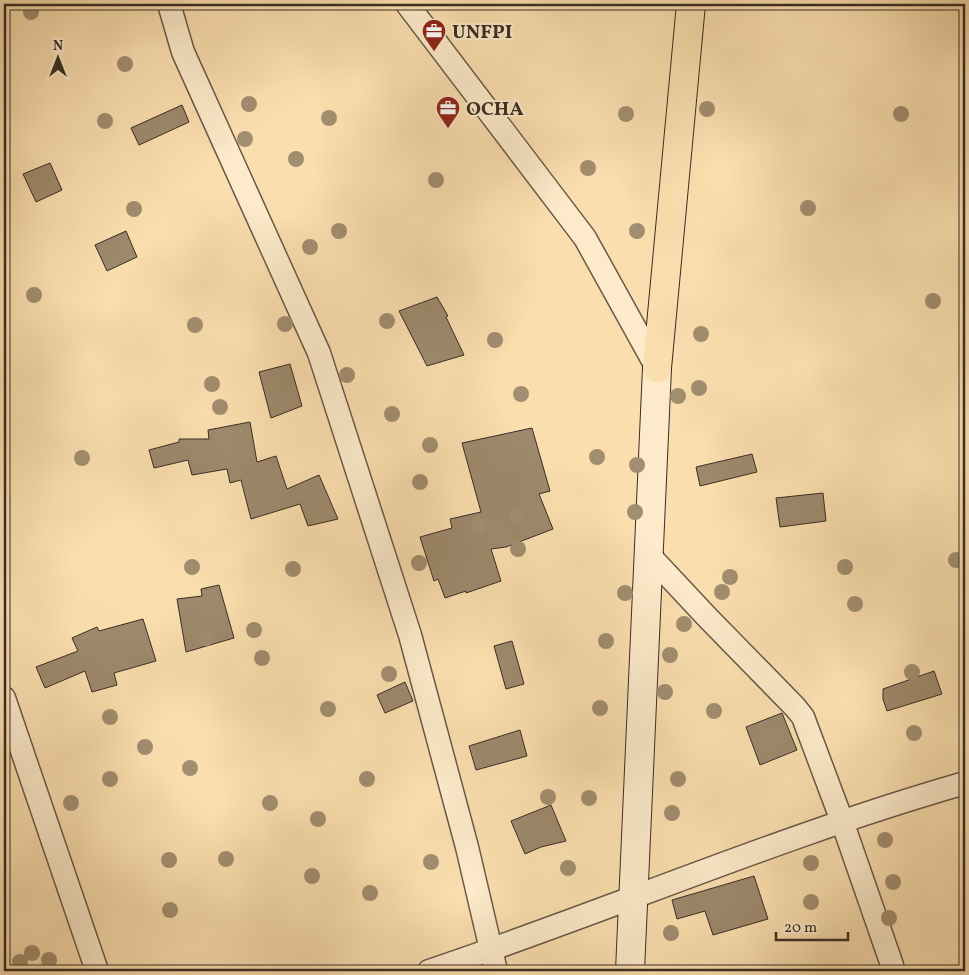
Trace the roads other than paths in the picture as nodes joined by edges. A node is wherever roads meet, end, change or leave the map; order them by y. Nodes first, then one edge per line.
1 (169, 4) edge
2 (407, 4) edge
3 (691, 4) edge
4 (657, 368) junction
5 (649, 555) junction
6 (4, 698) edge
7 (965, 783) edge
8 (842, 821) junction
9 (633, 898) junction
10 (493, 961) edge
11 (97, 971) edge
12 (428, 971) edge
13 (630, 971) edge
14 (892, 971) edge

1 - 10 street
2 - 4 street
3 - 4 main road
4 - 5 main road
5 - 8 street
5 - 9 main road
6 - 11 street
7 - 8 street
8 - 9 street
8 - 14 street
9 - 10 street
9 - 13 main road
10 - 12 street

